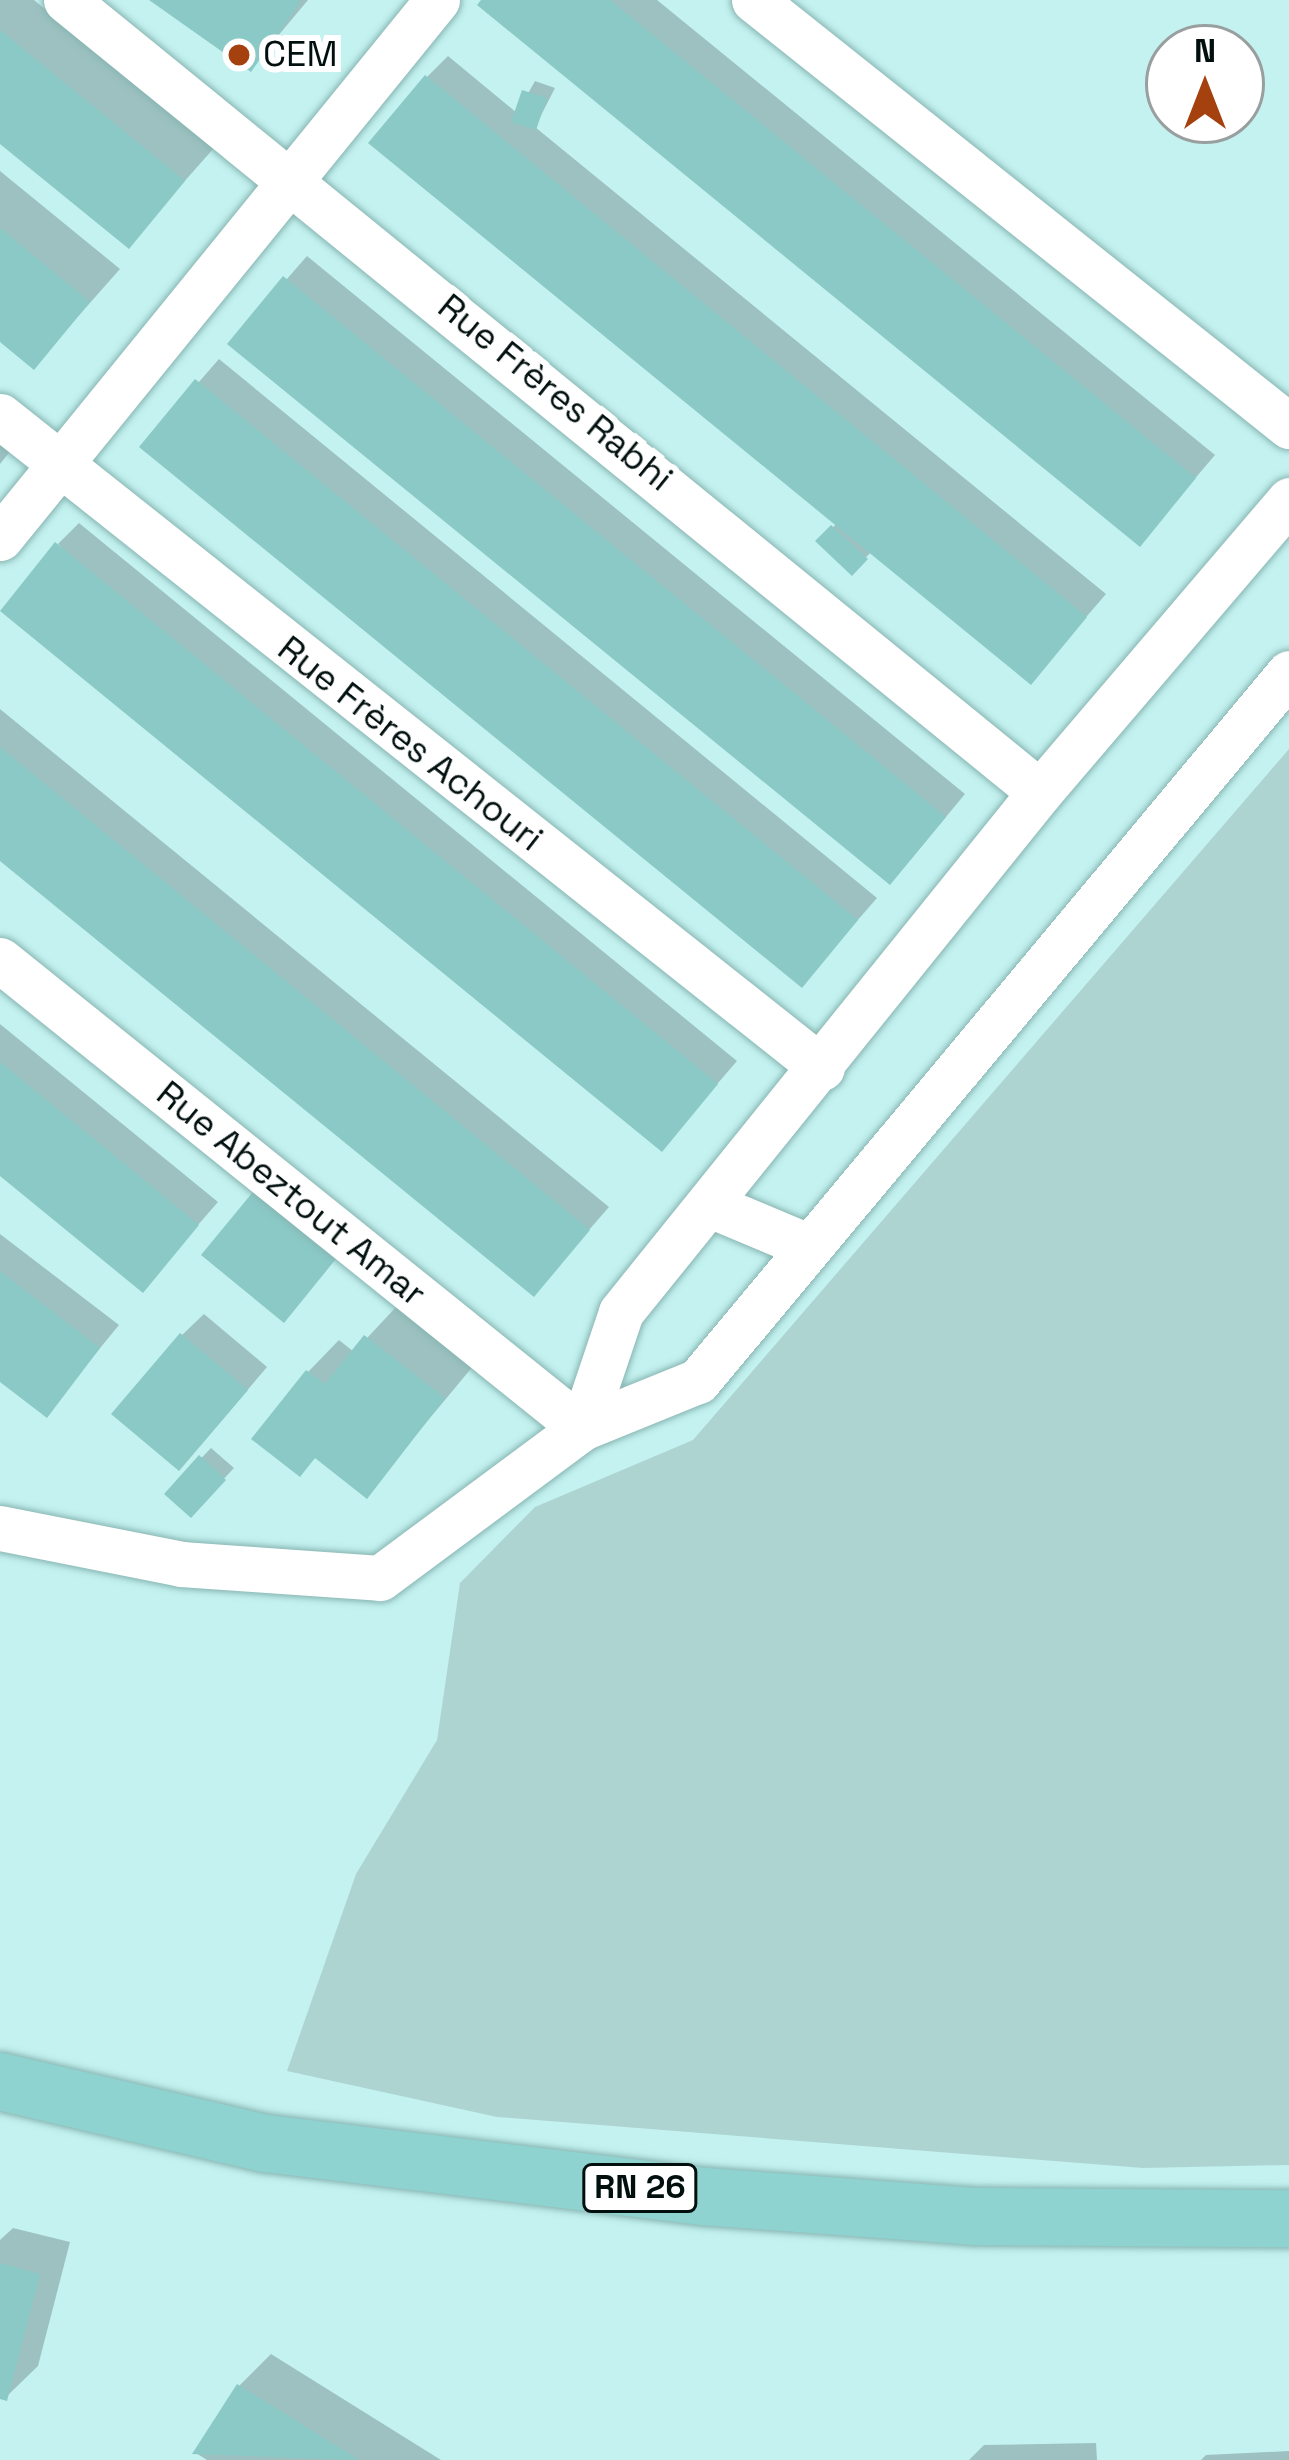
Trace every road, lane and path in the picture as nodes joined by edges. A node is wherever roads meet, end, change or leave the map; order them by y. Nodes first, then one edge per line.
1 (66, 0) edge
2 (436, 0) edge
3 (754, 0) edge
4 (295, 179) junction
5 (0, 416) edge
6 (1289, 426) edge
7 (60, 465) junction
8 (1289, 500) edge
9 (0, 538) edge
10 (1289, 673) edge
11 (1040, 792) junction
12 (0, 960) edge
13 (822, 1068) junction
14 (710, 1205) junction
15 (810, 1247) junction
16 (581, 1428) junction
17 (0, 1528) edge
18 (0, 2080) edge
19 (1289, 2218) edge

1 - 4 street, Rue Frères Rabhi
2 - 4 street
3 - 6 street
4 - 7 street
4 - 11 street, Rue Frères Rabhi
5 - 7 street, Rue Frères Achouri
7 - 9 street
7 - 13 street, Rue Frères Achouri
8 - 11 street
10 - 15 street
11 - 13 street
12 - 16 street, Rue Abeztout Amar
13 - 14 street
14 - 15 street
14 - 16 street
15 - 16 street
16 - 17 street
18 - 19 main road, RN 26

